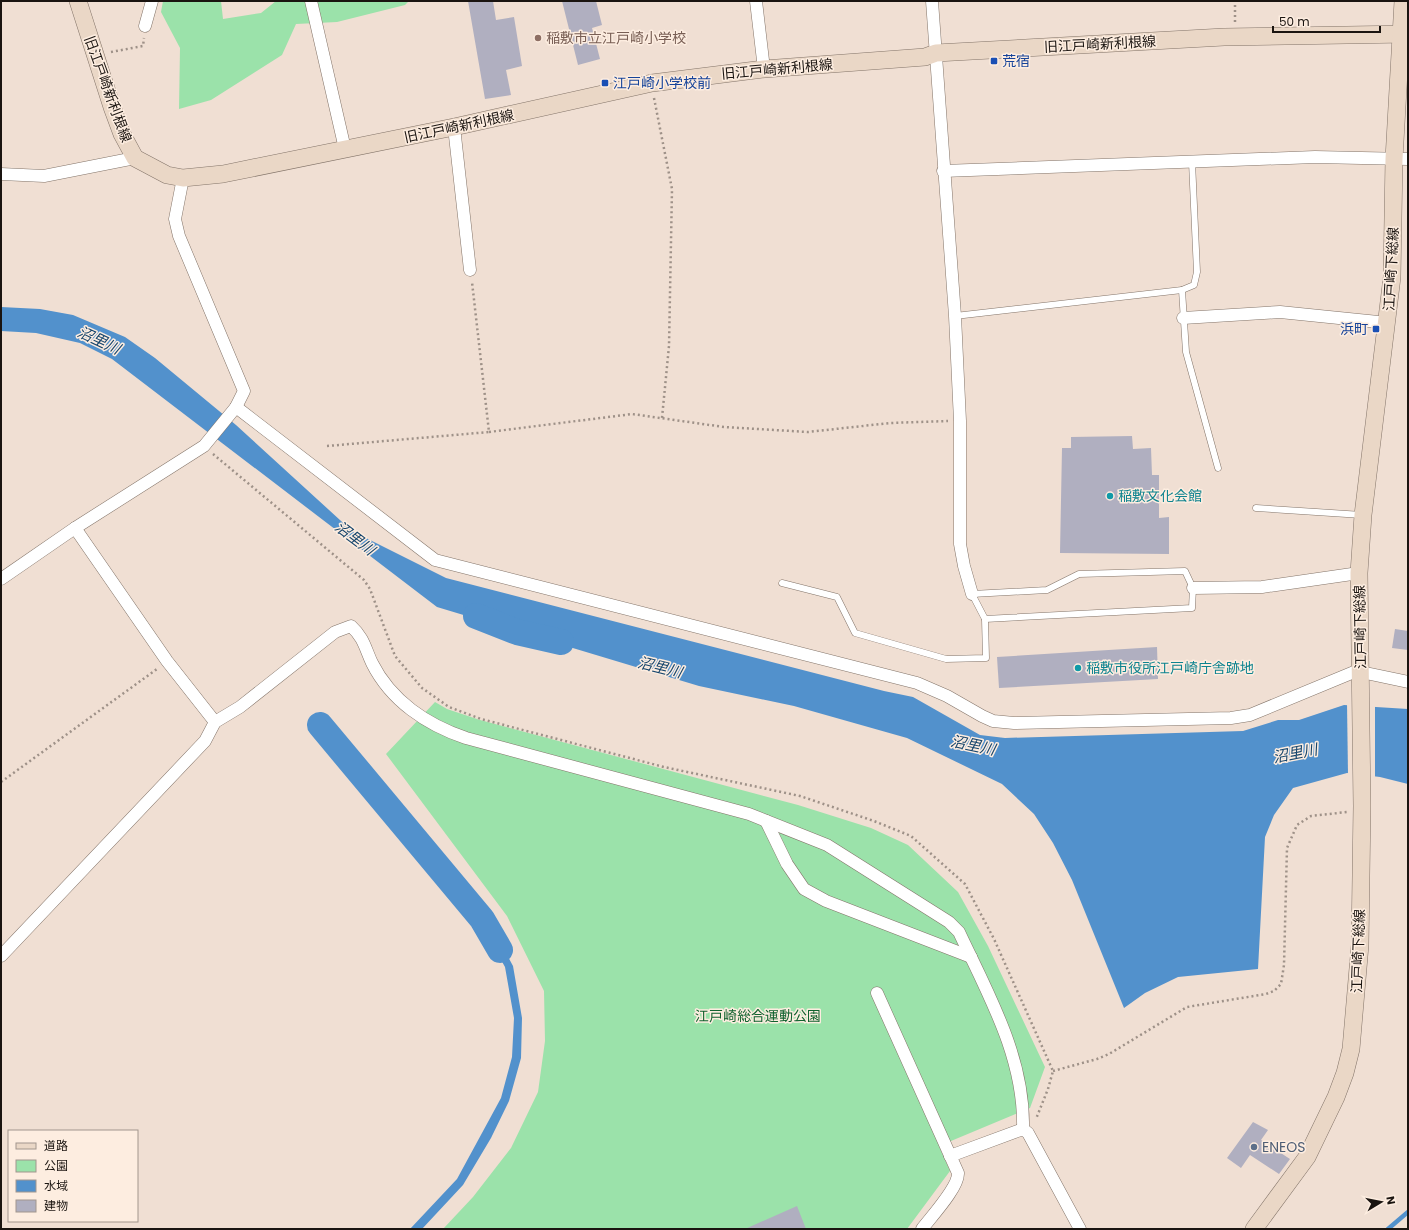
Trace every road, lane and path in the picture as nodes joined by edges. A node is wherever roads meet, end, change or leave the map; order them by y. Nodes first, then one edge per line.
1 (78, 1) edge
2 (152, 1) edge
3 (311, 1) edge
4 (756, 1) edge
5 (932, 1) edge
6 (1235, 1) edge
7 (1402, 1) edge
8 (145, 26) joint
9 (1404, 34) edge
10 (1234, 36) junction
11 (936, 53) junction
12 (95, 56) junction
13 (764, 69) junction
14 (652, 84) junction
15 (454, 127) junction
16 (346, 149) junction
17 (135, 158) junction
18 (1401, 159) edge
19 (1192, 162) junction
20 (943, 172) junction
21 (1, 174) edge
22 (183, 178) junction
23 (470, 270) joint
24 (1182, 290) junction
25 (955, 316) junction
26 (1184, 318) junction
27 (1388, 323) junction
28 (234, 409) junction
29 (662, 418) junction
30 (960, 421) junction
31 (490, 432) junction
32 (206, 444) junction
33 (327, 446) dead end
34 (1218, 468) dead end
35 (1256, 508) dead end
36 (1363, 515) junction
37 (75, 528) junction
38 (1359, 573) junction
39 (1, 579) edge
40 (782, 583) dead end
41 (1193, 588) junction
42 (972, 594) junction
43 (985, 619) junction
44 (167, 661) junction
45 (1361, 677) junction
46 (1408, 682) edge
47 (214, 722) junction
48 (1, 782) edge
49 (1362, 808) junction
50 (766, 821) junction
51 (1, 956) edge
52 (971, 957) junction
53 (877, 993) dead end
54 (1053, 1071) junction
55 (1025, 1131) junction
56 (950, 1156) junction
57 (922, 1229) edge
58 (1080, 1229) edge
59 (1254, 1229) edge

1 - 12 street, 旧江戸崎新利根線
2 - 8 street
3 - 16 street
4 - 13 street
5 - 11 street
6 - 10 path
7 - 9 street, 江戸崎下総線
8 - 12 path
9 - 10 street, 旧江戸崎新利根線
9 - 18 street, 江戸崎下総線
10 - 11 street, 旧江戸崎新利根線
11 - 13 street, 旧江戸崎新利根線
11 - 20 street
12 - 17 street, 旧江戸崎新利根線
13 - 14 street, 旧江戸崎新利根線
14 - 15 street, 旧江戸崎新利根線
14 - 29 path
15 - 16 street, 旧江戸崎新利根線
15 - 23 street
16 - 22 street, 旧江戸崎新利根線
17 - 21 street
17 - 22 street, 旧江戸崎新利根線
18 - 19 street
18 - 27 street, 江戸崎下総線
19 - 20 street
19 - 24 lane
20 - 25 street
22 - 28 street
23 - 31 path
24 - 25 lane
24 - 26 lane
25 - 30 street
26 - 27 street
26 - 34 lane
27 - 36 street, 江戸崎下総線
28 - 32 street
28 - 45 street
29 - 30 path
29 - 31 path
30 - 42 street
31 - 33 path
32 - 37 street
32 - 54 path
35 - 36 lane
36 - 38 street, 江戸崎下総線
37 - 39 street
37 - 44 street
38 - 41 street
38 - 45 street, 江戸崎下総線
40 - 43 lane
41 - 42 lane
41 - 43 lane
42 - 43 lane
44 - 47 street
44 - 48 path
45 - 46 street
45 - 49 street, 江戸崎下総線
47 - 50 street
47 - 51 street
49 - 54 path
49 - 59 street, 江戸崎下総線
50 - 52 street
50 - 52 street
52 - 55 street
53 - 56 street
54 - 55 path
55 - 56 street
55 - 58 street
56 - 57 street

